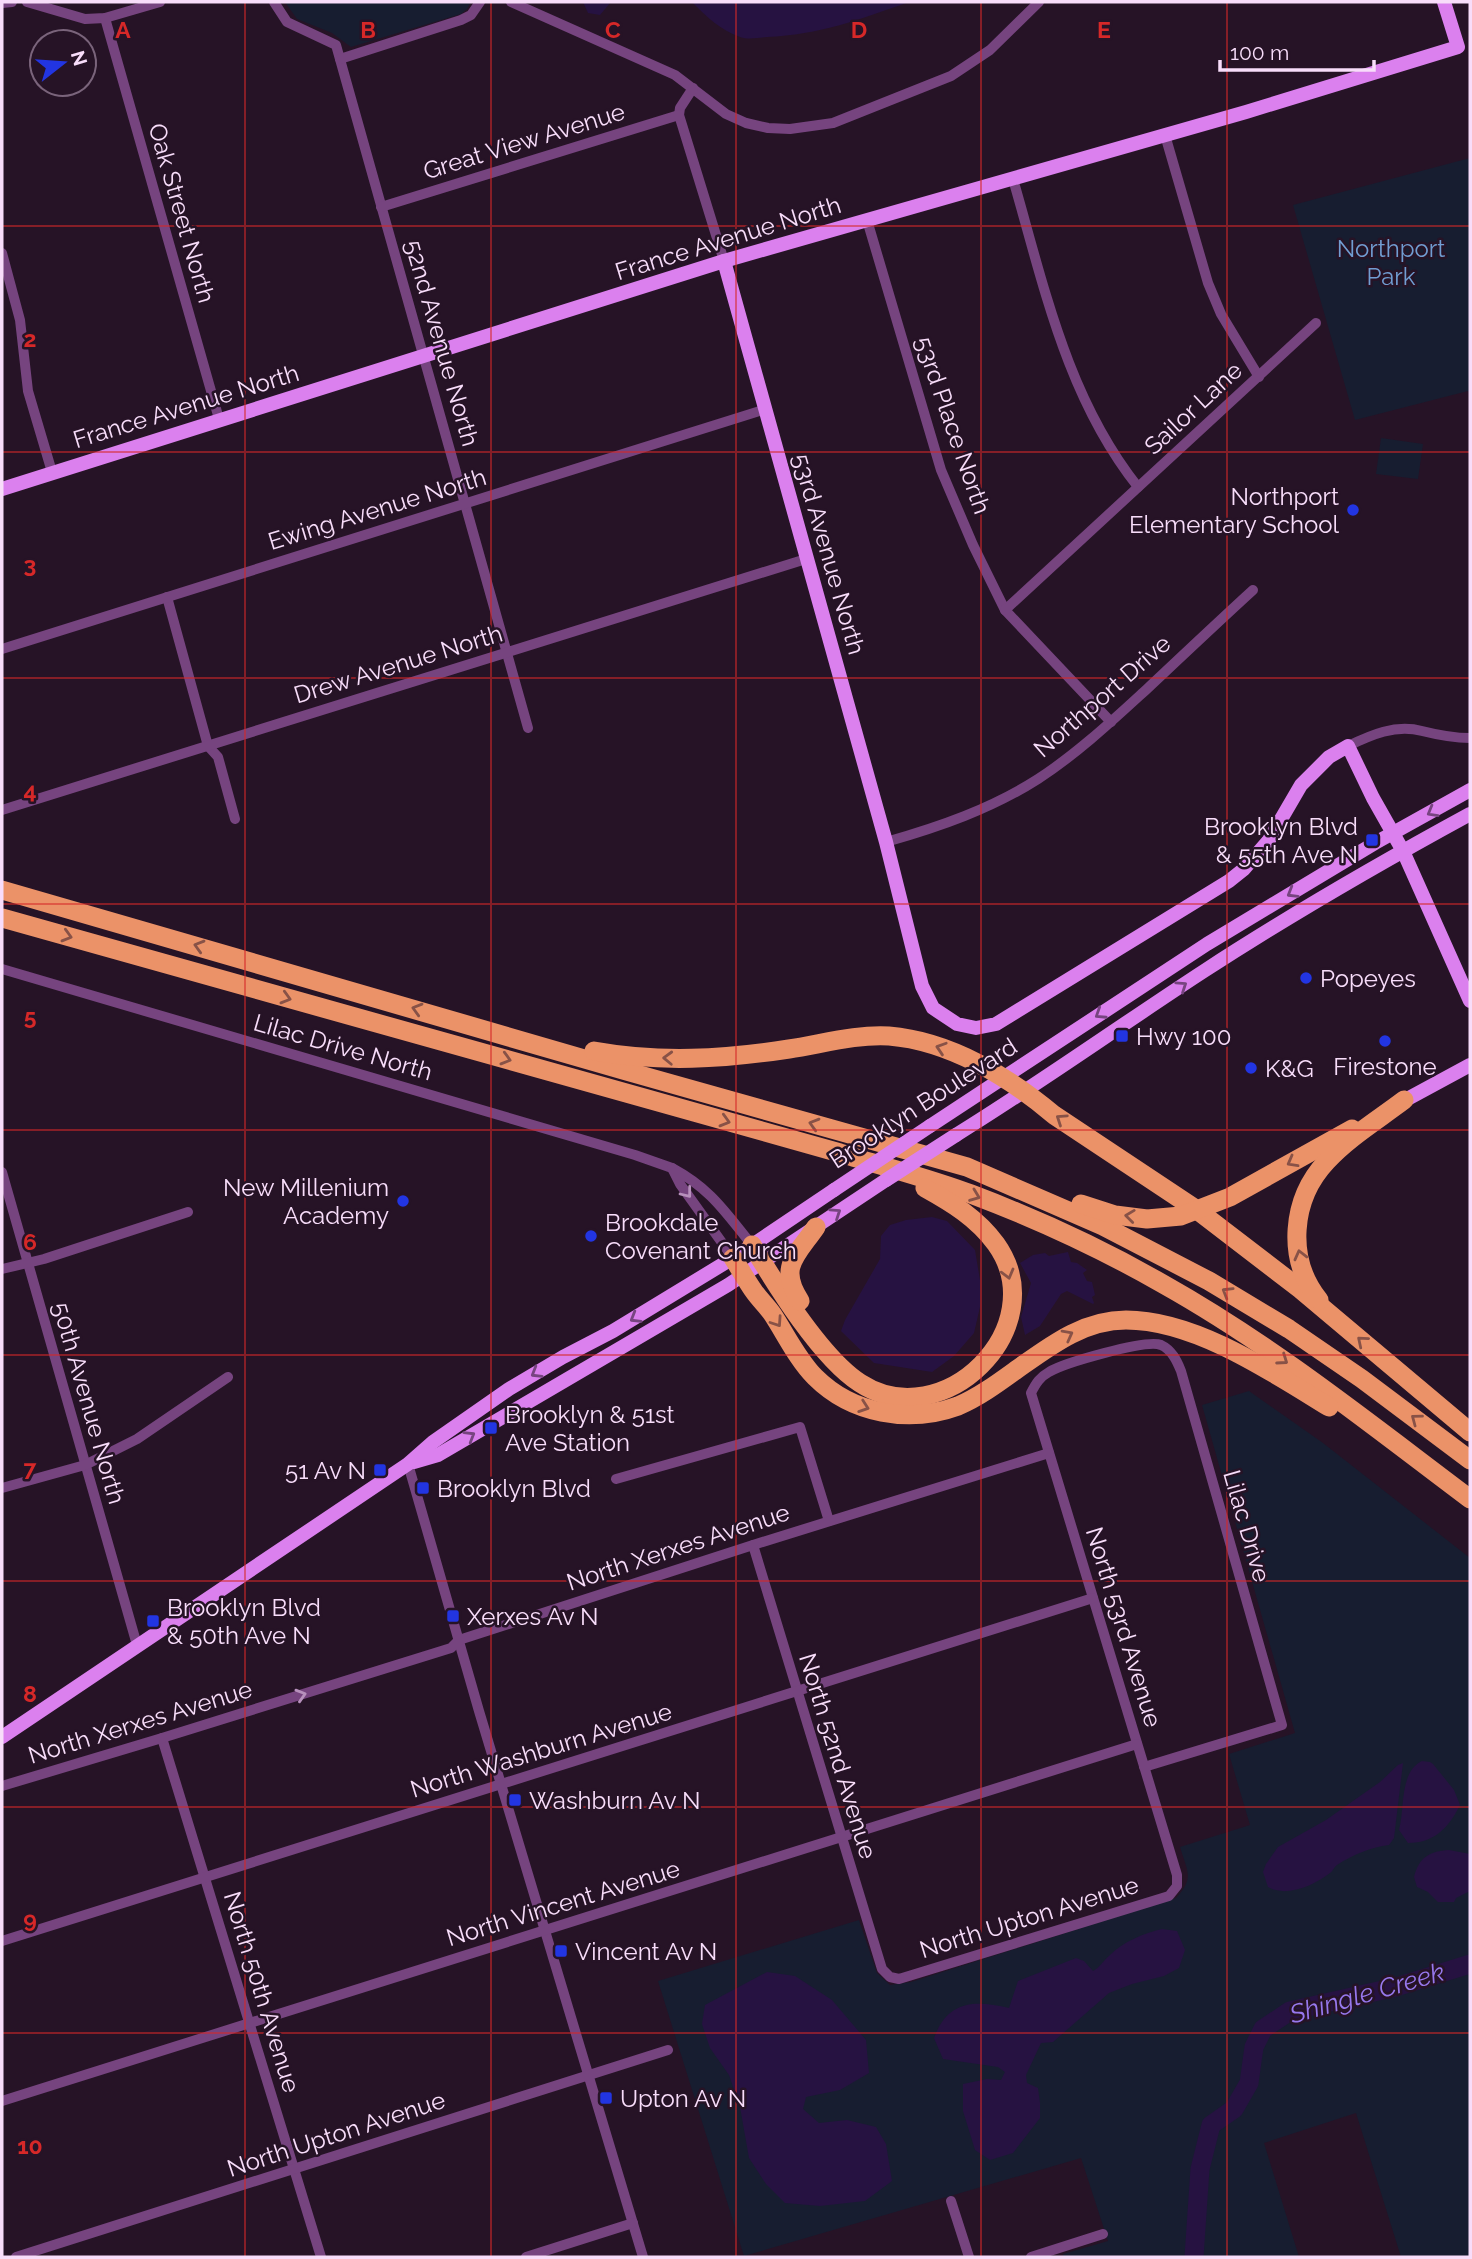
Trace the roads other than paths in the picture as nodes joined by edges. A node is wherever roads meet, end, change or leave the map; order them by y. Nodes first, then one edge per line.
1 (12, 2) edge
2 (27, 2) edge
3 (160, 2) edge
4 (274, 2) edge
5 (480, 2) edge
6 (511, 2) edge
7 (1039, 2) edge
8 (1444, 2) edge
9 (2, 3) edge
10 (105, 18) junction
11 (1464, 45) edge
12 (340, 59) junction
13 (693, 88) junction
14 (679, 115) junction
15 (1165, 135) junction
16 (1013, 178) junction
17 (381, 207) junction
18 (867, 220) junction
19 (2, 253) edge
20 (724, 261) junction
21 (1317, 323) dead end
22 (424, 355) junction
23 (1259, 377) junction
24 (765, 409) junction
25 (219, 419) junction
26 (51, 472) junction
27 (1139, 487) junction
28 (2, 489) edge
29 (466, 504) junction
30 (806, 559) junction
31 (1254, 590) dead end
32 (167, 597) junction
33 (1005, 610) junction
34 (2, 649) edge
35 (507, 652) junction
36 (1111, 722) junction
37 (527, 728) dead end
38 (1470, 738) edge
39 (208, 746) junction
40 (1348, 746) junction
41 (1470, 790) edge
42 (2, 810) edge
43 (1470, 814) edge
44 (235, 819) dead end
45 (1393, 834) junction
46 (886, 842) junction
47 (1403, 851) junction
48 (2, 890) edge
49 (2, 918) edge
50 (2, 969) edge
51 (1470, 1001) edge
52 (506, 1035) junction
53 (1470, 1065) edge
54 (1002, 1078) junction
55 (1024, 1093) junction
56 (1404, 1100) junction
57 (1352, 1129) joint
58 (840, 1153) junction
59 (967, 1167) junction
60 (672, 1168) junction
61 (2, 1172) edge
62 (1197, 1210) junction
63 (188, 1212) dead end
64 (816, 1227) junction
65 (752, 1245) junction
66 (733, 1258) junction
67 (27, 1262) junction
68 (763, 1263) junction
69 (2, 1269) edge
70 (744, 1275) junction
71 (1331, 1315) junction
72 (1161, 1345) joint
73 (843, 1370) junction
74 (228, 1377) dead end
75 (1470, 1432) edge
76 (1049, 1452) junction
77 (1470, 1460) edge
78 (408, 1464) junction
79 (85, 1465) junction
80 (1435, 1473) junction
81 (616, 1479) dead end
82 (2, 1488) edge
83 (1470, 1499) edge
84 (829, 1521) junction
85 (753, 1545) junction
86 (1093, 1598) junction
87 (459, 1640) junction
88 (136, 1645) junction
89 (797, 1691) junction
90 (2, 1737) edge
91 (162, 1738) junction
92 (1137, 1744) junction
93 (1144, 1767) junction
94 (502, 1784) junction
95 (2, 1786) edge
96 (841, 1838) junction
97 (205, 1877) junction
98 (1177, 1886) joint
99 (545, 1929) junction
100 (2, 1941) edge
101 (890, 1977) joint
102 (250, 2024) junction
103 (668, 2050) dead end
104 (590, 2075) junction
105 (2, 2101) edge
106 (294, 2170) junction
107 (951, 2202) dead end
108 (633, 2223) junction
109 (1103, 2234) dead end
110 (16, 2257) edge
111 (321, 2257) edge
112 (526, 2257) edge
113 (643, 2257) edge
114 (969, 2257) edge
115 (1031, 2257) edge

1 - 9 street
2 - 10 street
3 - 10 street
4 - 12 street, 52nd Avenue North
5 - 12 street
6 - 13 street
7 - 13 street
8 - 11 street
10 - 25 street, Oak Street North
11 - 15 street, France Avenue North
12 - 17 street, 52nd Avenue North
13 - 14 street
14 - 17 street, Great View Avenue
14 - 20 street, 53rd Avenue North
15 - 16 street, France Avenue North
15 - 23 street
16 - 18 street, France Avenue North
16 - 27 street
17 - 22 street, 52nd Avenue North
18 - 20 street, France Avenue North
18 - 33 street, 53rd Place North
19 - 26 street
20 - 22 street, France Avenue North
20 - 24 street, 53rd Avenue North
21 - 23 street, Sailor Lane
22 - 25 street, France Avenue North
22 - 29 street, 52nd Avenue North
23 - 27 street, Sailor Lane
24 - 29 street, Ewing Avenue North
24 - 30 street, 53rd Avenue North
25 - 26 street, France Avenue North
26 - 28 street, France Avenue North
27 - 33 street, Sailor Lane
29 - 32 street, Ewing Avenue North
29 - 35 street, 52nd Avenue North
30 - 35 street, Drew Avenue North
30 - 46 street, 53rd Avenue North
31 - 36 street, Northport Drive
32 - 34 street, Ewing Avenue North
32 - 39 street
33 - 36 street, 53rd Place North
35 - 37 street, 52nd Avenue North
35 - 39 street, Drew Avenue North
36 - 46 street, Northport Drive
38 - 40 street
39 - 42 street, Drew Avenue North
39 - 44 street
40 - 45 street
40 - 46 street, 53rd Avenue North
41 -> 45 street, Brooklyn Boulevard
43 - 47 street, Brooklyn Boulevard
45 - 47 street
45 -> 54 street, Brooklyn Boulevard
47 - 51 street
55 -> 47 street, Brooklyn Boulevard
52 -> 48 highway
49 -> 58 highway
50 - 60 street, Lilac Drive North
54 -> 52 highway
59 -> 52 highway
53 - 56 street
54 - 55 highway
54 - 65 street, Brooklyn Boulevard, bridge
62 -> 55 highway
64 -> 55 street, Brooklyn Boulevard, bridge
56 - 57 street
71 -> 56 highway
57 -> 62 highway
58 -> 73 highway
58 -> 80 highway
62 -> 59 highway
77 -> 59 highway
60 - 65 street, Lilac Drive North
60 -> 66 street
61 - 67 street, 50th Avenue North
62 - 71 highway
63 - 67 street
64 - 68 street, Brooklyn Boulevard
64 - 73 highway
65 - 66 street, Brooklyn Boulevard
65 - 68 highway
66 - 70 highway
66 -> 78 street, Brooklyn Boulevard
67 - 69 street
67 - 79 street, 50th Avenue North
68 - 70 street, Brooklyn Boulevard
68 - 73 highway
78 -> 70 street, Brooklyn Boulevard
70 -> 80 highway
75 -> 71 highway
72 - 76 street, North 53rd Avenue
72 - 93 street, Lilac Drive
74 - 79 street
76 - 84 street, North Xerxes Avenue
76 - 86 street, North 53rd Avenue
78 - 87 street
78 - 88 street, Brooklyn Boulevard
79 - 82 street
79 - 88 street, 50th Avenue North
80 - 83 highway
81 - 84 street
84 - 85 street, North Xerxes Avenue
85 - 87 street, North Xerxes Avenue
85 - 89 street, North 52nd Avenue
86 - 89 street, North Washburn Avenue
86 - 92 street, North 53rd Avenue
91 -> 87 street, North Xerxes Avenue
87 - 94 street
88 - 90 street, Brooklyn Boulevard
89 - 94 street, North Washburn Avenue
89 - 96 street, North 52nd Avenue
91 - 95 street, North Xerxes Avenue
91 - 97 street, North 50th Avenue
92 - 93 street, North 53rd Avenue
92 - 96 street, North Vincent Avenue
93 - 98 street, North 53rd Avenue
94 - 97 street, North Washburn Avenue
94 - 99 street
96 - 99 street, North Vincent Avenue
96 - 101 street, North 52nd Avenue
97 - 100 street, North Washburn Avenue
97 - 102 street, North 50th Avenue
98 - 101 street, North Upton Avenue
99 - 102 street, North Vincent Avenue
99 - 104 street
102 - 105 street, North Vincent Avenue
102 - 106 street, North 50th Avenue
103 - 104 street, North Upton Avenue
104 - 106 street, North Upton Avenue
104 - 108 street
106 - 110 street, North Upton Avenue
106 - 111 street, North 50th Avenue
107 - 114 street
108 - 112 street
108 - 113 street
109 - 115 street

